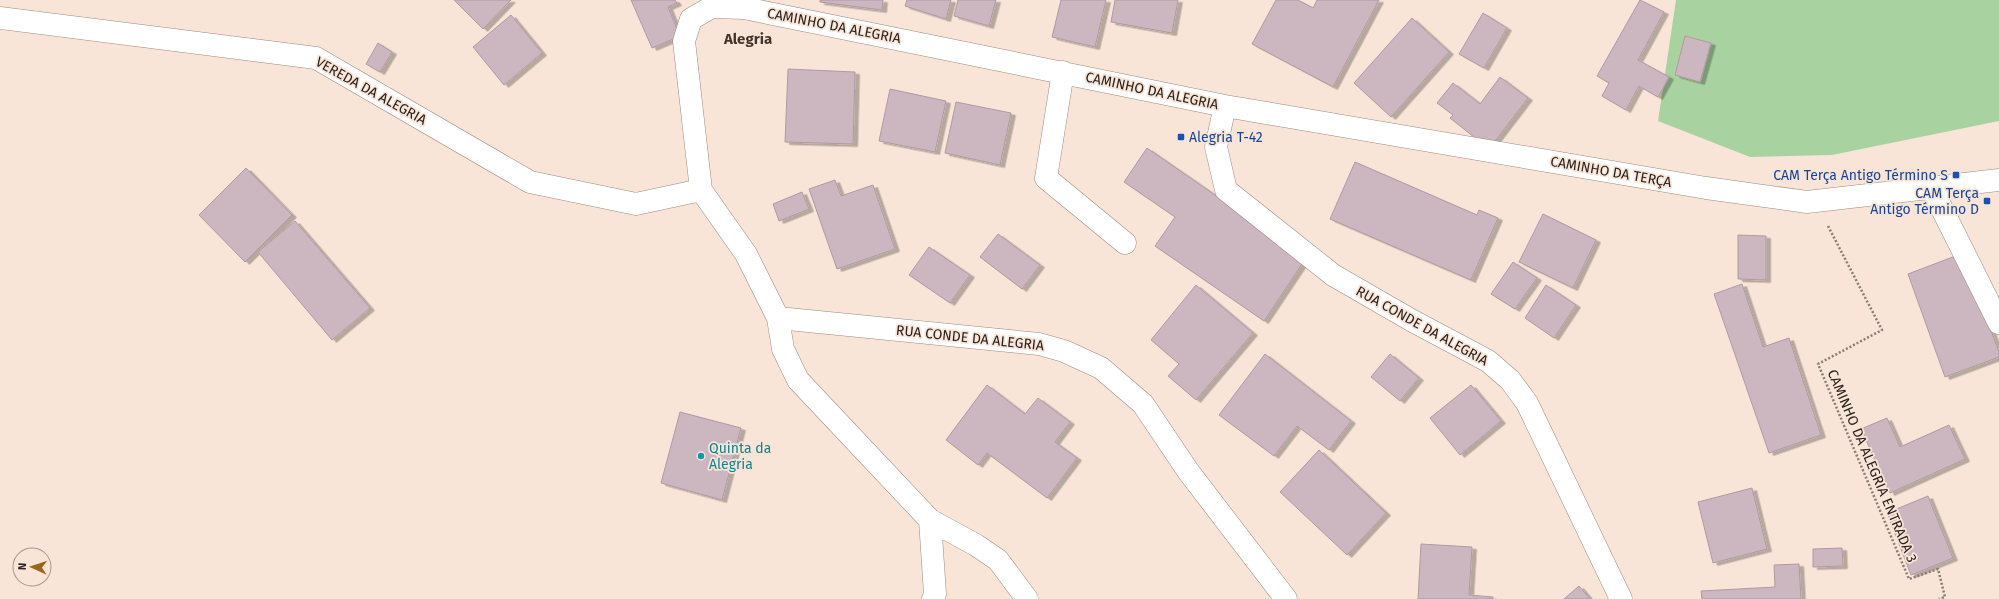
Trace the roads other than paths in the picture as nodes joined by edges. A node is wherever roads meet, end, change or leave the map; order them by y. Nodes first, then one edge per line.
1 (0, 18) edge
2 (1063, 72) junction
3 (1225, 106) junction
4 (1999, 180) edge
5 (1931, 187) junction
6 (701, 190) junction
7 (1125, 243) dead end
8 (778, 318) junction
9 (1999, 323) edge
10 (930, 520) junction
11 (933, 599) edge
12 (1027, 599) edge
13 (1286, 599) edge
14 (1621, 599) edge

1 - 6 street, VEREDA DA ALEGRIA
2 - 3 street, CAMINHO DA ALEGRIA
2 - 6 street, CAMINHO DA ALEGRIA
2 - 7 street
3 - 5 street, CAMINHO DA TERÇA
3 - 14 street, RUA CONDE DA ALEGRIA
4 - 5 street, CAMINHO DA TERÇA
5 - 9 street
6 - 8 street, CAMINHO DA ALEGRIA
8 - 10 street, CAMINHO DA ALEGRIA
8 - 13 street, RUA CONDE DA ALEGRIA
10 - 11 street
10 - 12 street, CAMINHO DA ALEGRIA

